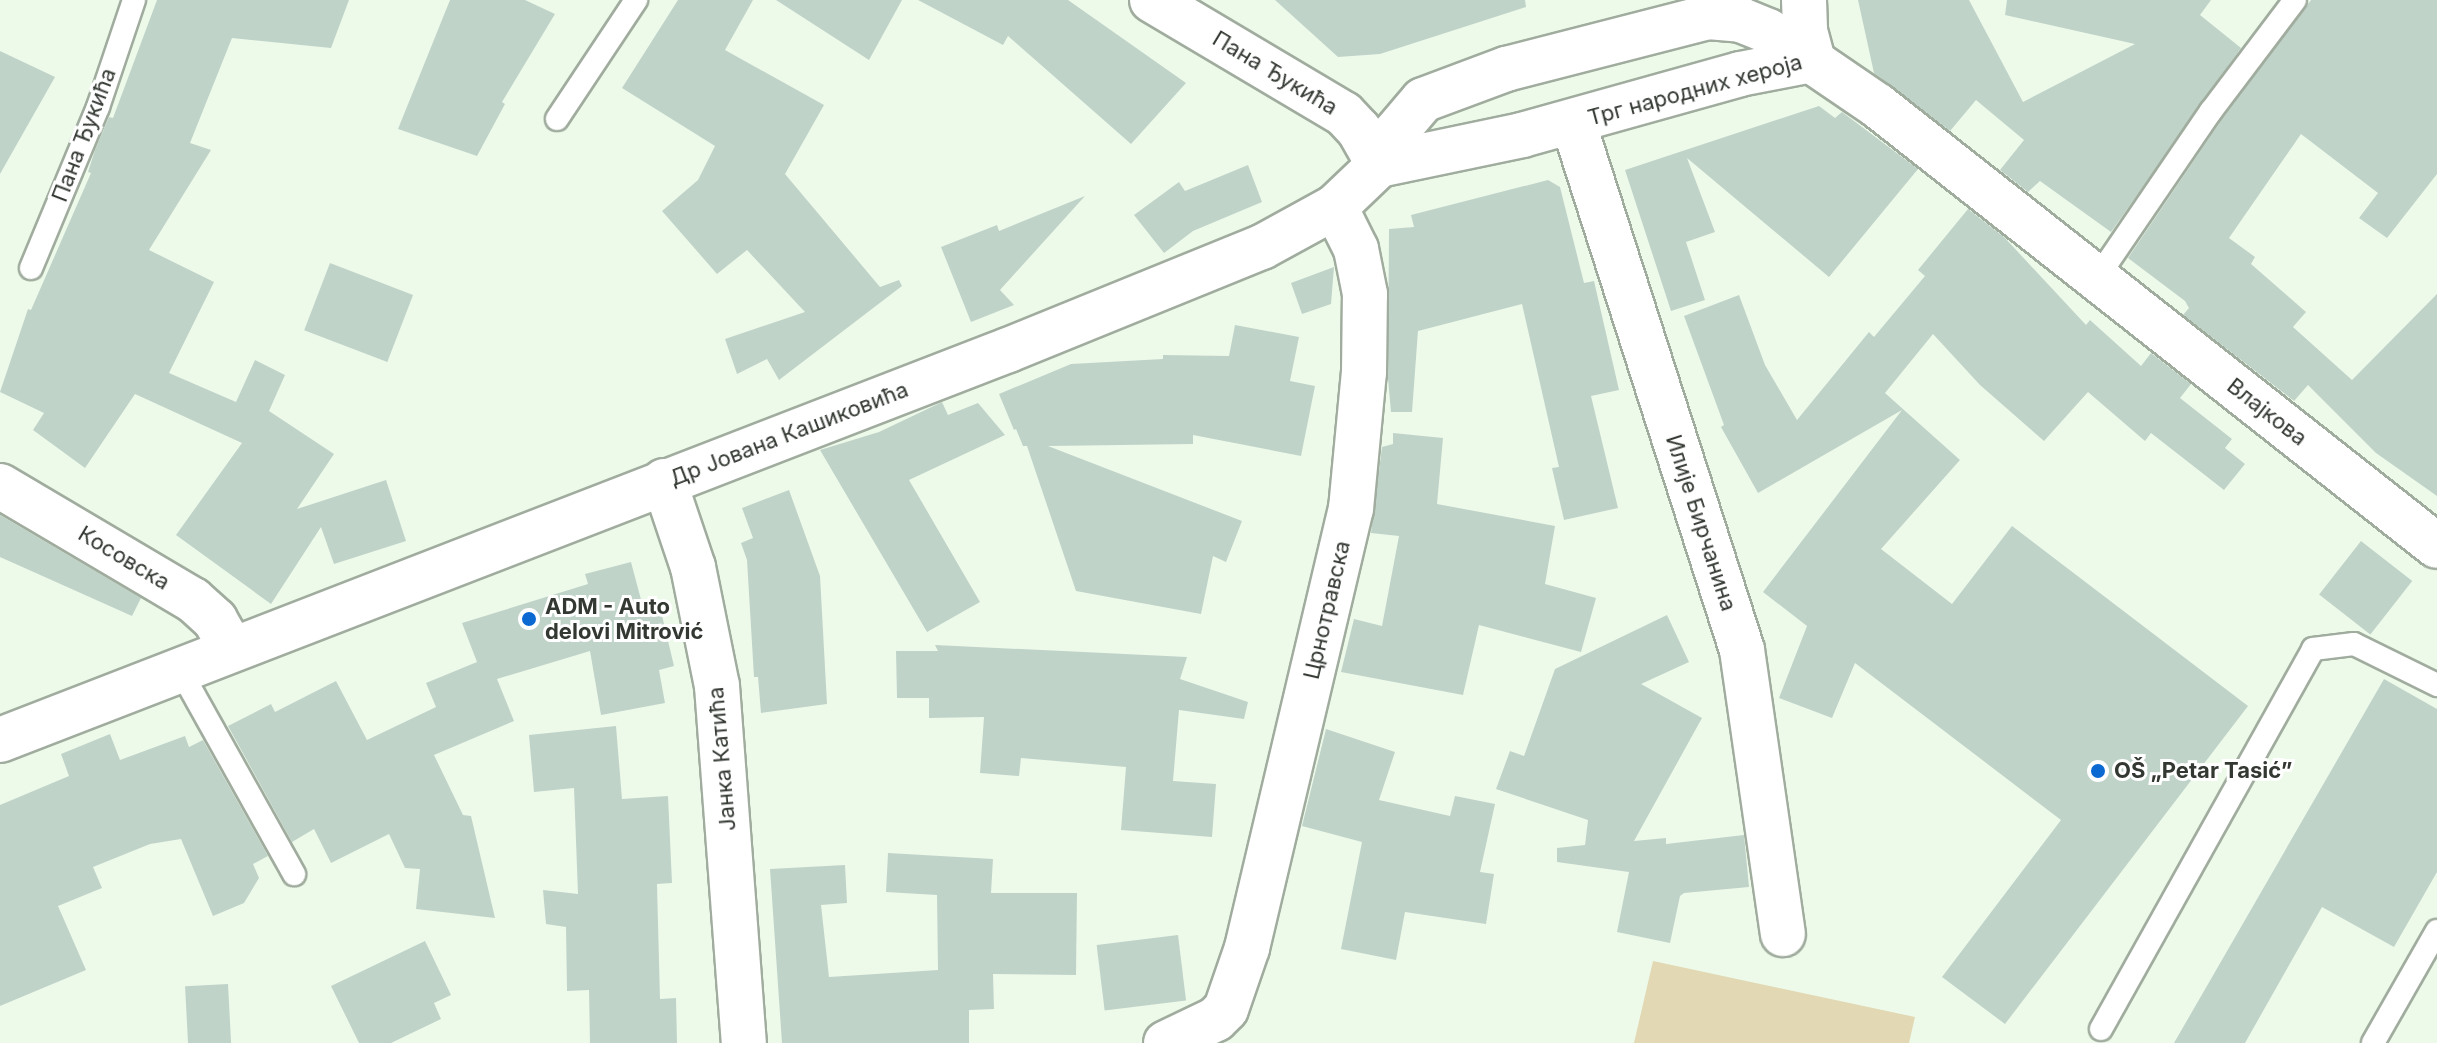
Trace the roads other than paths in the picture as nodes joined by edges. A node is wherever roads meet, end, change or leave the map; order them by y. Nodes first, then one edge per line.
1 (134, 0) edge
2 (636, 0) edge
3 (1152, 0) edge
4 (1804, 0) edge
5 (2295, 0) edge
6 (1752, 10) edge
7 (1813, 60) junction
8 (557, 119) dead end
9 (1573, 122) junction
10 (1379, 165) junction
11 (1335, 207) junction
12 (31, 268) dead end
13 (2097, 278) junction
14 (664, 481) junction
15 (0, 486) edge
16 (2437, 546) edge
17 (232, 649) junction
18 (180, 670) junction
19 (2437, 685) edge
20 (0, 740) edge
21 (294, 874) dead end
22 (2437, 931) edge
23 (1783, 934) dead end
24 (2101, 1029) dead end
25 (744, 1043) edge
26 (1166, 1043) edge
27 (2373, 1043) edge

1 - 12 lane, Пана Ђукића
2 - 8 lane
3 - 10 street, Пана Ђукића
4 - 7 street
5 - 13 lane
6 - 7 street, Трг народних хероја
6 - 10 street, Трг народних хероја
7 - 9 street, Трг народних хероја
7 - 13 street, Влајкова
9 - 10 street, Трг народних хероја
9 - 23 street, Илије Бирчанина
10 - 11 street, Др Јована Кашиковића
11 - 14 street, Др Јована Кашиковића
11 - 26 street, Црнотравска
13 - 16 street, Влајкова
14 - 17 street, Др Јована Кашиковића
14 - 25 street, Јанка Катића
15 - 17 street, Косовска
17 - 18 street, Др Јована Кашиковића
18 - 20 street, Др Јована Кашиковића
18 - 21 lane
19 - 24 lane
22 - 27 lane

